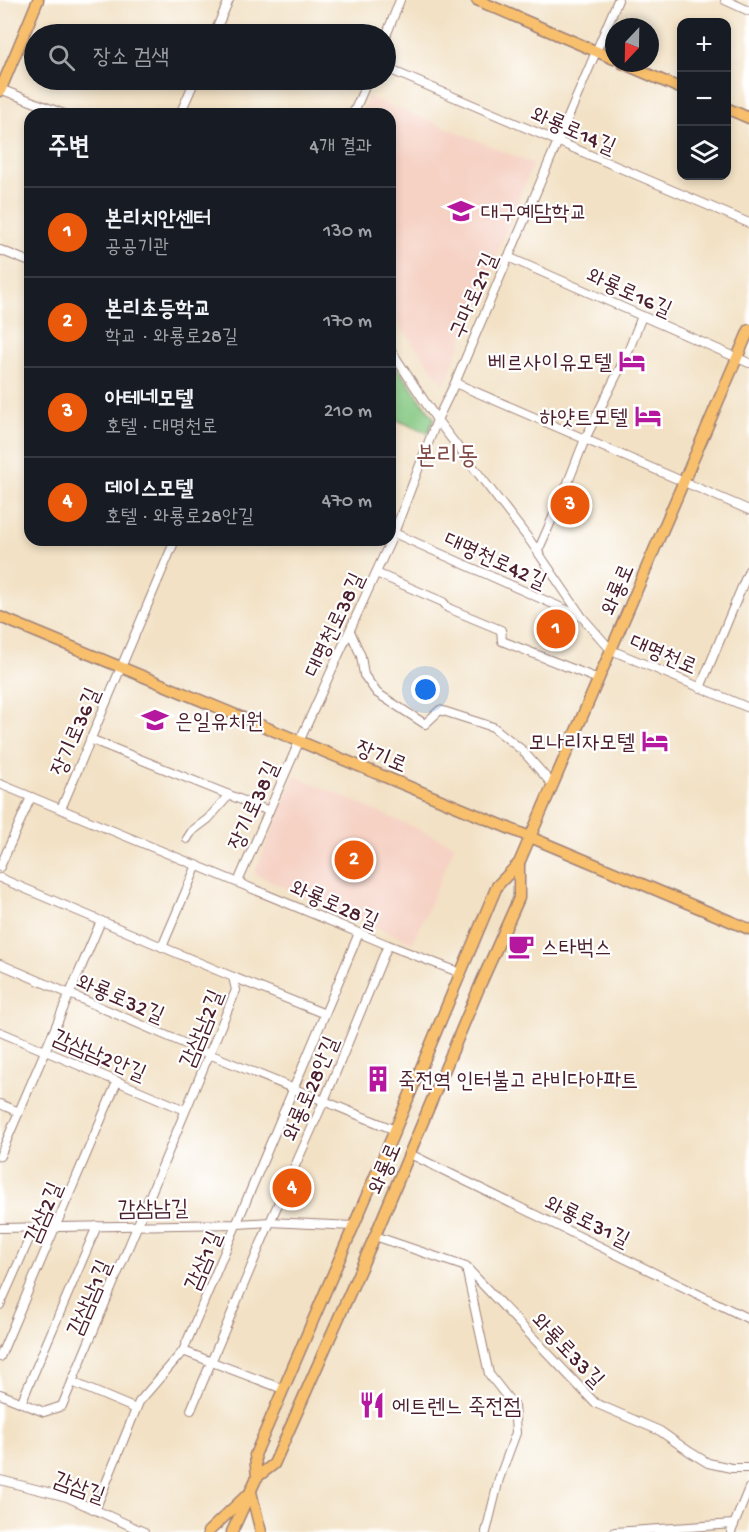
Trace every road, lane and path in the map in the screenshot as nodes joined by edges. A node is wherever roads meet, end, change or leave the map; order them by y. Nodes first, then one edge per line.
1 (38, 0) edge
2 (229, 0) edge
3 (400, 0) edge
4 (477, 0) edge
5 (618, 0) edge
6 (724, 0) edge
7 (749, 11) edge
8 (28, 24) edge
9 (218, 24) edge
10 (391, 24) edge
11 (24, 33) edge
12 (595, 51) junction
13 (605, 55) edge
14 (396, 72) edge
15 (642, 72) edge
16 (677, 87) edge
17 (0, 90) edge
18 (191, 90) edge
19 (364, 90) edge
20 (48, 108) edge
21 (183, 108) edge
22 (356, 108) edge
23 (731, 110) edge
24 (749, 118) edge
25 (557, 141) junction
26 (749, 223) edge
27 (0, 250) edge
28 (508, 257) junction
29 (24, 260) edge
30 (642, 316) junction
31 (749, 330) edge
32 (396, 358) edge
33 (737, 358) junction
34 (749, 363) edge
35 (455, 382) junction
36 (437, 420) junction
37 (585, 439) junction
38 (683, 482) junction
39 (749, 510) edge
40 (396, 528) edge
41 (396, 534) edge
42 (172, 546) edge
43 (388, 546) edge
44 (537, 551) junction
45 (749, 570) edge
46 (376, 573) junction
47 (0, 617) edge
48 (582, 617) junction
49 (350, 631) junction
50 (610, 650) junction
51 (120, 667) junction
52 (598, 679) junction
53 (700, 688) junction
54 (749, 708) edge
55 (90, 739) junction
56 (299, 742) junction
57 (0, 784) edge
58 (552, 784) junction
59 (230, 795) junction
60 (31, 797) junction
61 (61, 809) junction
62 (269, 811) junction
63 (530, 837) junction
64 (187, 839) dead end
65 (519, 863) junction
66 (197, 865) junction
67 (0, 867) edge
68 (0, 878) edge
69 (238, 882) junction
70 (101, 921) junction
71 (749, 929) edge
72 (359, 933) junction
73 (388, 945) junction
74 (162, 947) junction
75 (0, 964) edge
76 (460, 973) junction
77 (233, 977) junction
78 (68, 994) junction
79 (325, 1014) junction
80 (0, 1032) edge
81 (44, 1051) junction
82 (209, 1054) junction
83 (117, 1082) junction
84 (294, 1089) junction
85 (324, 1101) junction
86 (0, 1104) edge
87 (185, 1110) junction
88 (19, 1112) junction
89 (395, 1130) junction
90 (410, 1154) junction
91 (0, 1156) edge
92 (270, 1222) junction
93 (237, 1224) junction
94 (97, 1226) junction
95 (137, 1226) junction
96 (353, 1226) junction
97 (55, 1227) junction
98 (0, 1228) edge
99 (33, 1228) junction
100 (375, 1236) junction
101 (466, 1267) junction
102 (0, 1305) edge
103 (749, 1319) edge
104 (183, 1352) junction
105 (0, 1357) edge
106 (211, 1362) junction
107 (72, 1382) junction
108 (283, 1389) junction
109 (0, 1394) edge
110 (21, 1403) junction
111 (136, 1409) junction
112 (190, 1410) dead end
113 (749, 1468) edge
114 (257, 1478) junction
115 (0, 1480) edge
116 (749, 1488) edge
117 (250, 1492) junction
118 (95, 1510) junction
119 (732, 1528) edge
120 (144, 1532) edge
121 (208, 1532) edge
122 (232, 1532) edge
123 (261, 1532) edge
124 (486, 1532) edge
125 (615, 1532) edge

1 - 8 main road
2 - 9 street
3 - 10 street
4 - 12 main road
5 - 12 street, 구마로21길
6 - 7 street
11 - 17 main road
12 - 13 main road
12 - 25 street, 구마로21길
14 - 25 street, 와룡로14길
15 - 16 main road
17 - 20 street
18 - 21 street
19 - 22 street
23 - 24 main road
25 - 26 street, 와룡로14길
25 - 28 street, 구마로21길
27 - 29 street
28 - 30 street, 와룡로16길
28 - 35 street, 구마로21길
30 - 33 street, 와룡로16길
30 - 37 street
31 - 33 main road, 와룡로
32 - 36 street, 대명천로
33 - 34 street, 와룡로16길
33 - 38 main road, 와룡로
35 - 36 street, 구마로21길
35 - 37 street
36 - 40 street, 대명천로38길
36 - 44 street, 대명천로
37 - 38 street
37 - 44 street
38 - 39 street
38 - 50 main road, 와룡로
41 - 48 street, 대명천로42길
42 - 51 street, 장기로36길
43 - 46 street, 대명천로38길
44 - 48 street, 대명천로
45 - 53 street
46 - 49 street, 대명천로38길
46 - 52 street
47 - 51 main road, 장기로
48 - 50 street, 대명천로
49 - 56 street, 대명천로38길
49 - 58 street
50 - 52 main road, 와룡로
50 - 53 street, 대명천로
51 - 55 street, 장기로36길
51 - 56 main road, 장기로
52 - 58 main road, 와룡로
53 - 54 street, 대명천로
55 - 59 street
55 - 61 street, 장기로36길
56 - 62 street, 장기로38길
56 - 63 main road, 장기로
57 - 60 street, 와룡로28길
58 - 63 main road, 와룡로
59 - 62 street
59 - 64 street
60 - 61 street, 와룡로28길
60 - 67 street
61 - 66 street, 와룡로28길
62 - 69 street, 장기로38길
63 - 65 main road, 와룡로
63 - 71 main road, 장기로
65 - 76 main road, 와룡로
65 - 90 main road, 와룡로
66 - 69 street, 와룡로28길
66 - 74 street
68 - 70 street, 감삼남2길
69 - 72 street, 와룡로28길
70 - 74 street, 감삼남2길
70 - 78 street
72 - 73 street, 와룡로28길
72 - 79 street, 감삼1길
73 - 76 street, 와룡로28길
73 - 85 street, 와룡로28안길
74 - 77 street, 감삼남2길
75 - 78 street, 와룡로32길
76 - 89 main road, 와룡로
77 - 79 street
77 - 82 street, 감삼남2길
78 - 81 street
78 - 82 street, 와룡로32길
79 - 84 street, 감삼1길
80 - 81 street, 감삼남2안길
81 - 83 street, 감삼남2안길
81 - 88 street
82 - 84 street, 와룡로32길
82 - 87 street, 감삼남2길
83 - 87 street, 감삼남2안길
83 - 97 street, 감삼2길
84 - 85 street, 와룡로32길
84 - 93 street, 감삼1길
85 - 89 street, 와룡로32길
85 - 92 street, 와룡로28안길
86 - 88 street
87 - 95 street, 감삼남2길
88 - 91 street
89 - 96 main road, 와룡로
90 - 100 main road, 와룡로
90 - 103 street, 와룡로31길
92 - 93 street, 감삼남길
92 - 96 street, 감삼남길
92 - 106 street, 와룡로28안길
93 - 95 street, 감삼남길
93 - 104 street, 감삼1길
94 - 95 street, 감삼남길
94 - 97 street, 감삼남길
94 - 110 street, 감삼남길
95 - 107 street, 감삼남1길
96 - 108 main road, 와룡로
97 - 99 street, 감삼남길
97 - 105 street, 감삼2길
98 - 99 street, 감삼남길
99 - 102 street
100 - 101 street, 와룡로33길
100 - 114 main road, 와룡로
101 - 113 street, 와룡로33길
101 - 124 street
104 - 106 street
104 - 111 street, 감삼1길
106 - 108 street
106 - 112 street, 와룡로28안길
107 - 110 street, 감삼남1길
107 - 111 street
108 - 114 main road, 와룡로
109 - 110 street, 감삼남1길
111 - 118 street, 감삼1길
114 - 117 main road, 와룡로
115 - 118 street, 감삼길
116 - 119 street
117 - 121 main road
117 - 122 main road, 와룡로
117 - 123 main road
118 - 120 street, 감삼길
119 - 125 street

